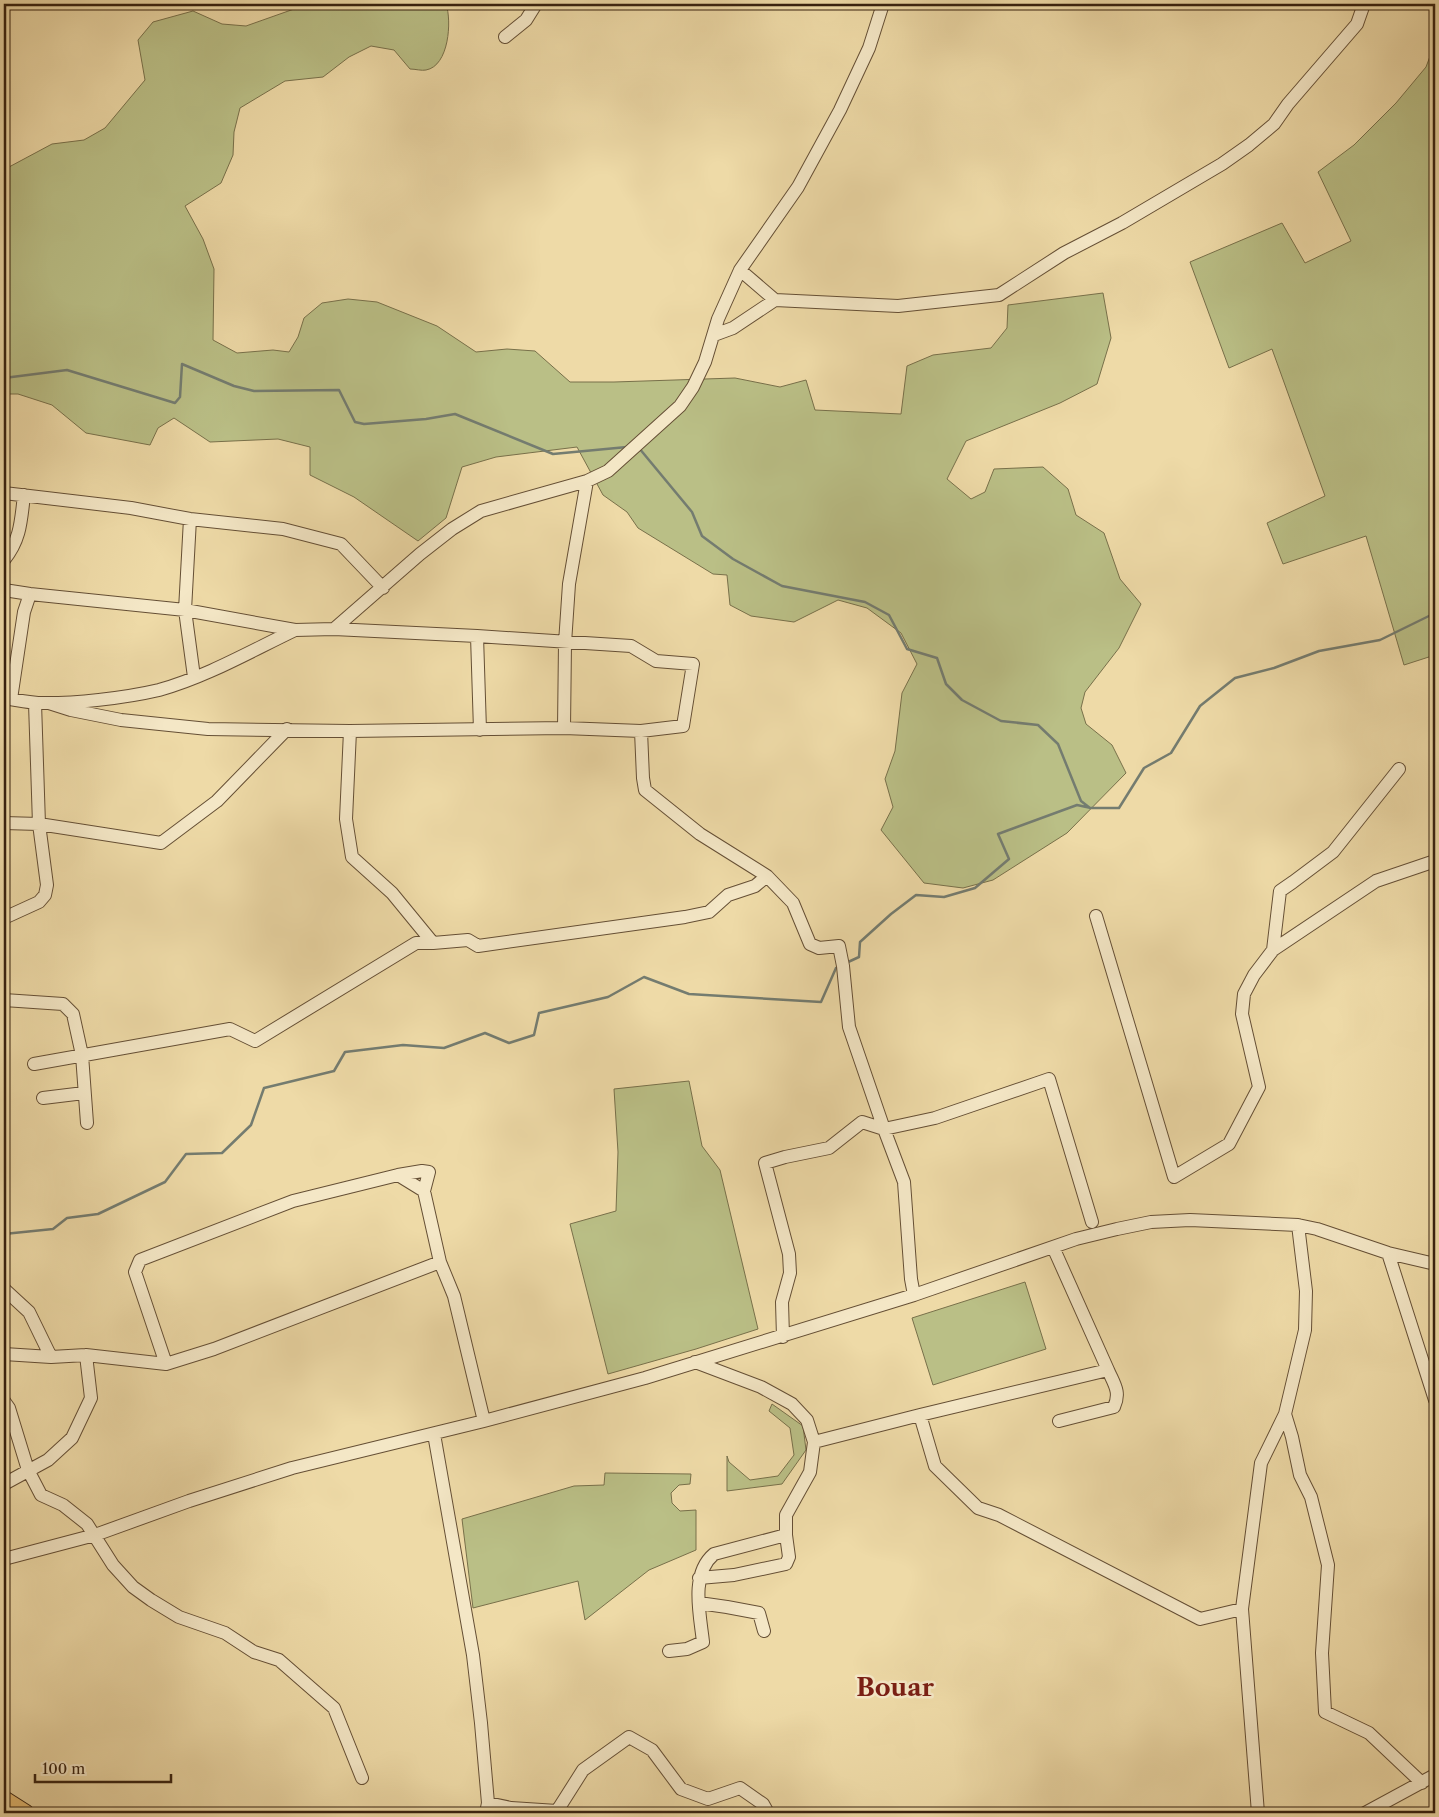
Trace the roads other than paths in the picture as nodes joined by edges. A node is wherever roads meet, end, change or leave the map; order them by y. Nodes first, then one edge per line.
1 (536, 4) edge
2 (883, 4) edge
3 (1364, 4) edge
4 (505, 37) dead end
5 (740, 270) junction
6 (775, 300) junction
7 (714, 335) junction
8 (587, 481) junction
9 (4, 493) edge
10 (24, 495) junction
11 (190, 519) junction
12 (4, 560) edge
13 (383, 588) junction
14 (4, 590) edge
15 (30, 594) junction
16 (185, 610) junction
17 (334, 629) junction
18 (295, 630) junction
19 (477, 636) junction
20 (565, 643) junction
21 (194, 677) junction
22 (123, 696) junction
23 (8, 699) edge
24 (35, 702) junction
25 (49, 703) junction
26 (121, 720) junction
27 (564, 728) junction
28 (286, 729) junction
29 (480, 730) junction
30 (350, 731) junction
31 (641, 731) junction
32 (1399, 769) dead end
33 (4, 823) edge
34 (39, 824) junction
35 (1435, 861) edge
36 (766, 876) junction
37 (1096, 916) dead end
38 (4, 918) edge
39 (433, 943) junction
40 (1273, 950) junction
41 (4, 1000) edge
42 (82, 1055) junction
43 (34, 1064) dead end
44 (84, 1093) junction
45 (43, 1098) dead end
46 (87, 1123) dead end
47 (884, 1130) junction
48 (398, 1175) junction
49 (424, 1191) junction
50 (1092, 1222) dead end
51 (1298, 1225) junction
52 (1053, 1247) junction
53 (1388, 1253) junction
54 (440, 1262) junction
55 (1435, 1264) edge
56 (4, 1289) edge
57 (914, 1295) junction
58 (783, 1336) junction
59 (4, 1354) edge
60 (86, 1356) junction
61 (51, 1357) junction
62 (694, 1362) junction
63 (166, 1364) junction
64 (1108, 1370) junction
65 (1435, 1400) edge
66 (4, 1401) edge
67 (1285, 1414) junction
68 (920, 1415) junction
69 (484, 1421) junction
70 (1059, 1422) dead end
71 (434, 1434) junction
72 (814, 1442) junction
73 (28, 1470) junction
74 (4, 1484) edge
75 (95, 1535) junction
76 (786, 1535) junction
77 (4, 1559) edge
78 (699, 1578) junction
79 (699, 1603) junction
80 (1242, 1609) junction
81 (764, 1631) dead end
82 (669, 1651) dead end
83 (1435, 1775) edge
84 (362, 1778) dead end
85 (1422, 1783) junction
86 (4, 1799) edge
87 (487, 1808) edge
88 (26, 1813) edge
89 (768, 1813) edge
90 (1258, 1813) edge
91 (1365, 1813) edge

1 - 4 street
2 - 5 street
3 - 6 street
5 - 6 street
5 - 7 street
6 - 7 street
7 - 8 street
8 - 13 street
8 - 20 street
9 - 10 street
10 - 11 street
10 - 12 street
11 - 13 street
11 - 16 street
13 - 17 street
14 - 15 street
15 - 16 street
15 - 23 street
16 - 18 street
16 - 21 street
17 - 18 street
17 - 19 street
18 - 21 street
19 - 20 street
19 - 29 street
20 - 27 street
20 - 31 street
21 - 22 street
22 - 25 street
22 - 26 street
23 - 24 street
24 - 25 street
24 - 34 street
25 - 26 street
26 - 28 street
27 - 29 street
27 - 31 street
28 - 30 street
28 - 34 street
29 - 30 street
30 - 39 street
31 - 36 street
32 - 40 street
33 - 34 street
34 - 38 street
35 - 40 street
36 - 39 street
36 - 47 street
37 - 40 street
39 - 42 street
41 - 42 street
42 - 43 street
42 - 44 street
44 - 45 street
44 - 46 street
47 - 50 street
47 - 57 street
47 - 58 street
48 - 49 street
48 - 49 street
48 - 63 street
49 - 54 street
51 - 52 street
51 - 53 street
51 - 67 street
52 - 57 street
52 - 64 street
53 - 55 street
53 - 65 street
54 - 63 street
54 - 69 street
56 - 61 street
57 - 58 street
58 - 62 street
59 - 61 street
60 - 61 street
60 - 63 street
60 - 73 street
62 - 69 street
62 - 72 street
64 - 68 street
64 - 70 street
66 - 73 street
67 - 80 street
67 - 85 street
68 - 72 street
68 - 80 street
69 - 71 street
71 - 75 street
71 - 87 street
72 - 76 street
73 - 74 street
73 - 75 street
75 - 77 street
75 - 84 street
76 - 78 street
76 - 78 street
78 - 79 street
79 - 81 street
79 - 82 street
80 - 90 street
83 - 85 street
85 - 91 street
86 - 88 main road
87 - 89 street

